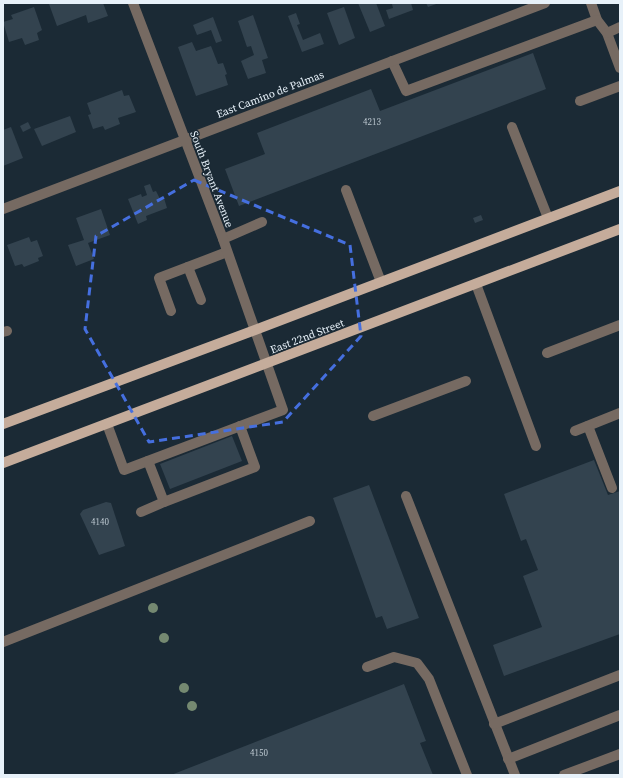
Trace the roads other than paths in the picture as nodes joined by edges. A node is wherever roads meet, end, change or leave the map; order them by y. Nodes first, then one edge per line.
1 (133, 3) edge
2 (545, 3) edge
3 (591, 3) edge
4 (597, 20) junction
5 (620, 27) edge
6 (607, 32) junction
7 (392, 61) junction
8 (620, 68) edge
9 (620, 86) edge
10 (580, 101) dead end
11 (512, 127) dead end
12 (185, 140) junction
13 (346, 190) dead end
14 (620, 191) edge
15 (3, 209) edge
16 (548, 218) junction
17 (262, 222) dead end
18 (620, 229) edge
19 (223, 239) junction
20 (227, 252) junction
21 (188, 267) junction
22 (381, 282) junction
23 (476, 284) junction
24 (201, 300) dead end
25 (171, 312) dead end
26 (620, 325) edge
27 (255, 330) junction
28 (547, 353) dead end
29 (266, 364) junction
30 (466, 381) dead end
31 (620, 413) edge
32 (373, 416) dead end
33 (3, 424) edge
34 (107, 424) junction
35 (240, 426) junction
36 (588, 426) junction
37 (575, 430) dead end
38 (536, 446) dead end
39 (148, 461) junction
40 (3, 463) edge
41 (612, 488) dead end
42 (406, 496) dead end
43 (164, 502) junction
44 (141, 512) dead end
45 (310, 521) dead end
46 (3, 642) edge
47 (367, 667) dead end
48 (620, 675) edge
49 (620, 716) edge
50 (494, 724) junction
51 (620, 754) edge
52 (508, 759) junction
53 (467, 775) edge
54 (515, 775) edge
55 (564, 775) edge

1 - 12 street, South Bryant Avenue
2 - 7 street, East Camino de Palmas
3 - 4 street
4 - 6 street
4 - 7 street
5 - 6 street
6 - 8 street
7 - 12 street, East Camino de Palmas
9 - 10 street
11 - 16 street
12 - 15 street, East Camino de Palmas
12 - 19 street, South Bryant Avenue
13 - 22 street
14 - 16 main road
16 - 22 main road
17 - 19 street
18 - 23 main road, East 22nd Street
19 - 20 street, South Bryant Avenue
20 - 21 street
20 - 27 street, South Bryant Avenue
21 - 24 street
21 - 25 street
22 - 27 main road
23 - 29 main road, East 22nd Street
23 - 38 street
26 - 28 street
27 - 29 street, South Bryant Avenue
27 - 33 main road
29 - 34 main road, East 22nd Street
29 - 35 street, South Bryant Avenue
30 - 32 street
31 - 36 street
34 - 39 street
34 - 40 main road, East 22nd Street
35 - 39 street
35 - 43 street
36 - 37 street
36 - 41 street
39 - 43 street
42 - 50 street
43 - 44 street
45 - 46 street
47 - 53 street
48 - 50 street
49 - 52 street
50 - 52 street
51 - 55 street
52 - 54 street

